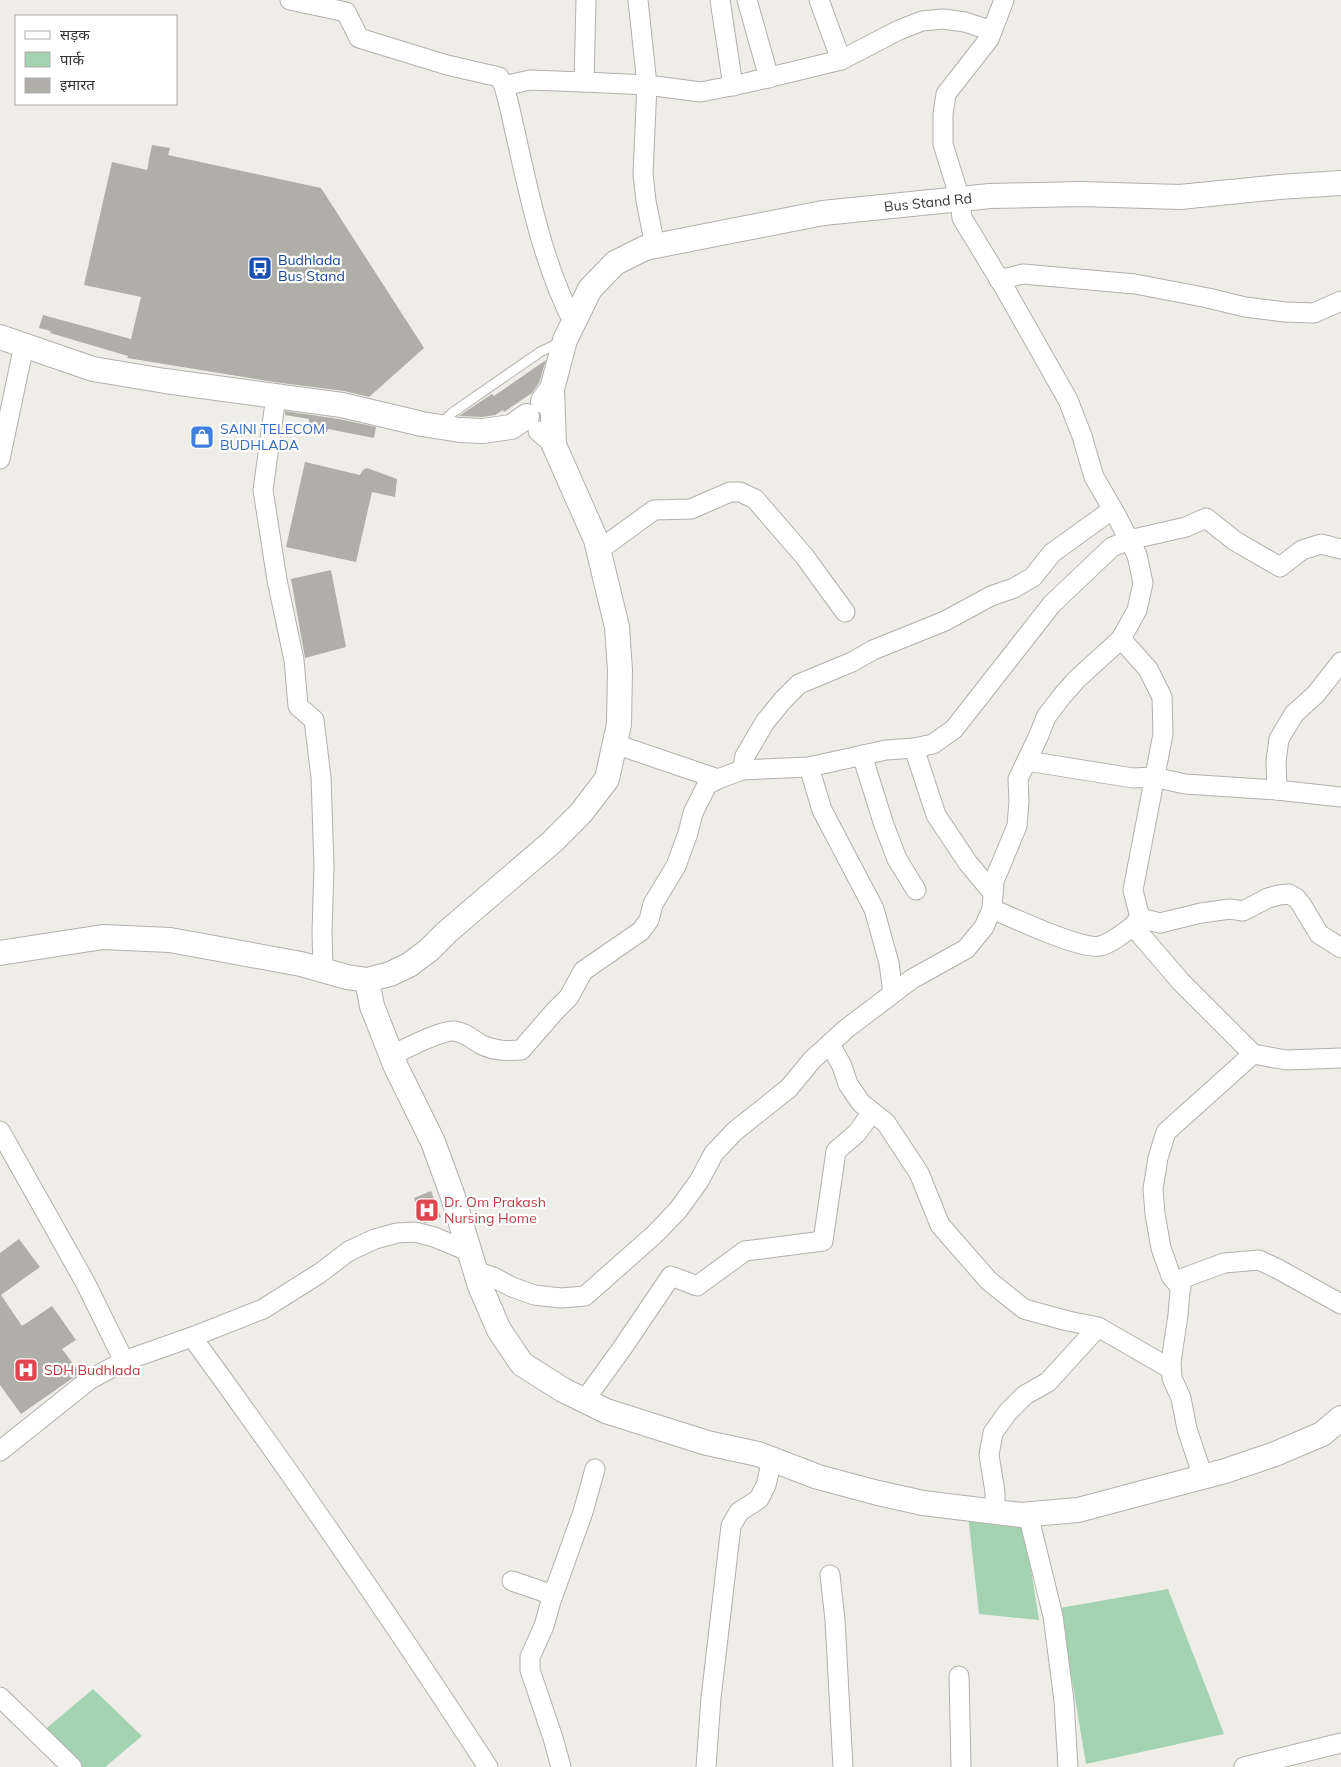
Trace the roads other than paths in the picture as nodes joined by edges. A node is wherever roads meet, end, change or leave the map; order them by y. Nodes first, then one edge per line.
1 (294, 0) edge
2 (586, 0) edge
3 (638, 0) edge
4 (720, 0) edge
5 (747, 0) edge
6 (819, 0) edge
7 (1004, 0) edge
8 (326, 3) edge
9 (992, 31) junction
10 (841, 60) junction
11 (769, 78) junction
12 (584, 82) junction
13 (504, 86) junction
14 (647, 86) junction
15 (733, 86) junction
16 (1341, 183) edge
17 (960, 199) junction
18 (655, 246) junction
19 (999, 280) junction
20 (1341, 301) edge
21 (569, 331) junction
22 (0, 336) edge
23 (24, 345) junction
24 (276, 396) junction
25 (538, 420) junction
26 (437, 426) junction
27 (0, 459) edge
28 (1113, 509) junction
29 (1129, 540) junction
30 (1341, 549) edge
31 (599, 550) junction
32 (845, 612) dead end
33 (1121, 639) junction
34 (1341, 662) edge
35 (615, 744) junction
36 (914, 748) junction
37 (862, 755) junction
38 (1027, 761) junction
39 (809, 767) junction
40 (742, 770) junction
41 (1154, 777) junction
42 (718, 779) junction
43 (1277, 790) junction
44 (1341, 797) edge
45 (916, 890) dead end
46 (993, 901) junction
47 (1137, 922) junction
48 (1341, 948) edge
49 (0, 953) edge
50 (323, 971) junction
51 (367, 980) junction
52 (893, 993) junction
53 (830, 1044) junction
54 (1253, 1054) junction
55 (392, 1055) junction
56 (1341, 1058) edge
57 (872, 1112) junction
58 (0, 1131) edge
59 (471, 1261) junction
60 (1181, 1288) junction
61 (1341, 1304) edge
62 (1098, 1327) junction
63 (192, 1337) junction
64 (124, 1361) junction
65 (1171, 1369) junction
66 (584, 1401) junction
67 (1341, 1418) edge
68 (0, 1451) edge
69 (772, 1460) junction
70 (595, 1469) dead end
71 (1203, 1477) junction
72 (995, 1512) junction
73 (1028, 1514) junction
74 (830, 1575) dead end
75 (512, 1581) dead end
76 (554, 1595) junction
77 (959, 1676) dead end
78 (0, 1697) edge
79 (1341, 1743) edge
80 (72, 1767) edge
81 (488, 1767) edge
82 (561, 1767) edge
83 (706, 1767) edge
84 (843, 1767) edge
85 (961, 1767) edge
86 (1068, 1767) edge
87 (1244, 1767) edge

1 - 8 street
2 - 12 street
3 - 14 street
4 - 15 street
5 - 11 street
6 - 10 street
7 - 9 street
8 - 13 street
9 - 10 street
9 - 17 street
10 - 11 street
11 - 15 street
12 - 13 street
12 - 14 street
13 - 21 street
14 - 15 street
14 - 18 street
16 - 17 street, Bus Stand Rd
17 - 18 street, Bus Stand Rd
17 - 19 street
18 - 21 street, Bus Stand Rd
19 - 20 street
19 - 28 street
21 - 25 street, Bus Stand Rd
21 - 26 lane
22 - 23 street
23 - 24 street
23 - 27 street
24 - 26 street
24 - 50 street
25 - 26 street
25 - 31 street
28 - 29 street
28 - 40 street
29 - 30 street
29 - 33 street
29 - 36 street
31 - 32 street
31 - 35 street
33 - 38 street
33 - 41 street
34 - 43 street
35 - 42 street
35 - 51 street
36 - 37 street
36 - 46 street
37 - 39 street
37 - 45 street
38 - 41 street
38 - 46 street
39 - 40 street
39 - 52 street
40 - 42 street
41 - 43 street
41 - 47 street
42 - 55 street
43 - 44 street
46 - 47 street
46 - 52 street
47 - 48 street
47 - 54 street
49 - 50 street
50 - 51 street
51 - 55 street
52 - 53 street
53 - 57 street
53 - 59 street
54 - 56 street
54 - 60 street
55 - 59 street
57 - 62 street
57 - 66 street
58 - 64 street
59 - 63 street
59 - 66 street
60 - 61 street
60 - 65 street
62 - 65 street
62 - 72 street
63 - 64 street
63 - 81 street
64 - 68 street
65 - 71 street
66 - 69 street
67 - 71 street
69 - 72 street
69 - 83 street
70 - 76 street
71 - 73 street
72 - 73 street
73 - 86 street
74 - 84 street
75 - 76 street
76 - 82 street
77 - 85 street
78 - 80 street
79 - 87 street

